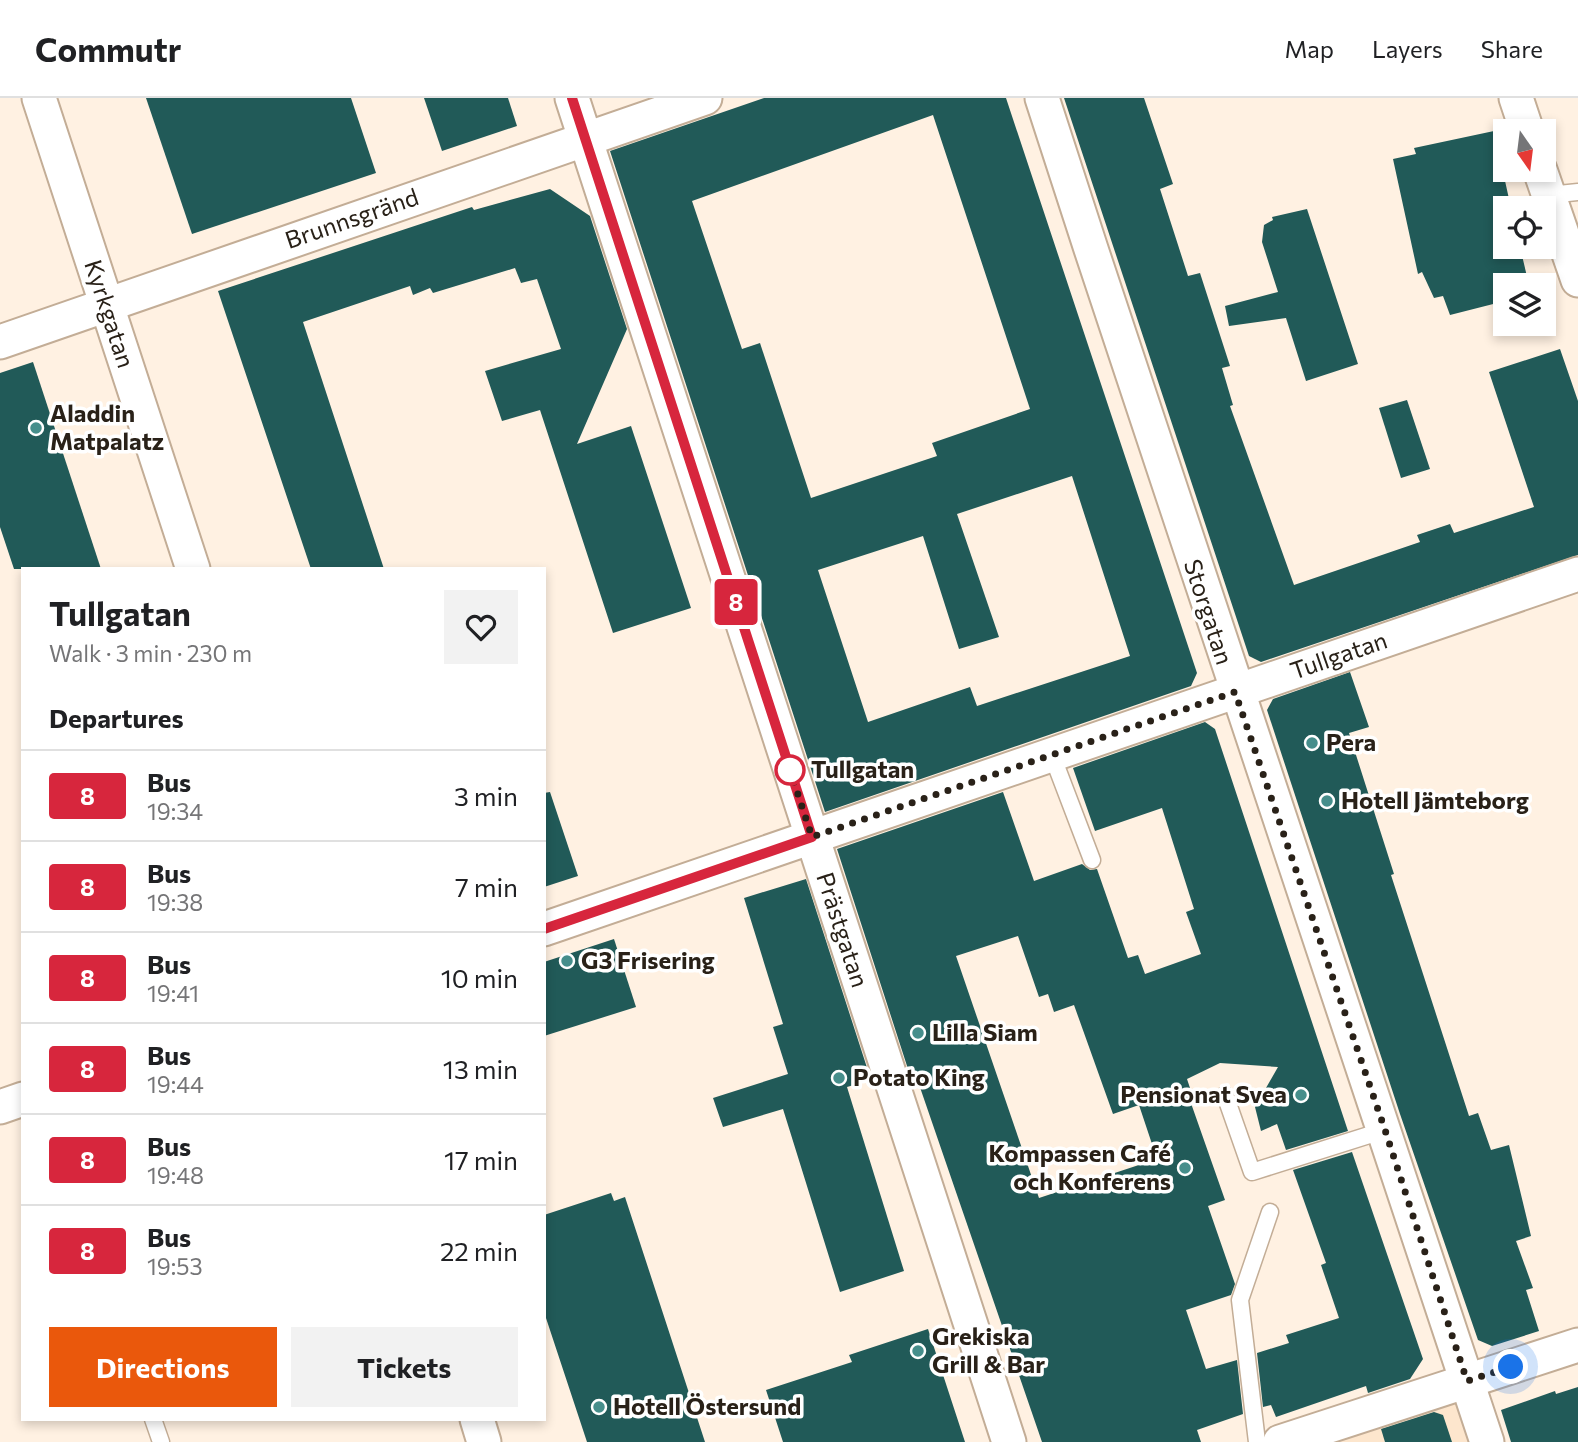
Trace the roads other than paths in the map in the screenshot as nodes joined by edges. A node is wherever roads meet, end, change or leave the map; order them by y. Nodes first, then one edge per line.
1 (39, 98) edge
2 (572, 98) edge
3 (705, 98) edge
4 (1042, 98) edge
5 (1516, 98) edge
6 (1523, 119) edge
7 (586, 138) junction
8 (1556, 185) edge
9 (1578, 281) edge
10 (106, 304) junction
11 (0, 342) edge
12 (192, 567) edge
13 (1578, 574) edge
14 (1235, 692) junction
15 (1052, 755) junction
16 (812, 837) junction
17 (1092, 860) dead end
18 (546, 928) edge
19 (1225, 1095) dead end
20 (21, 1100) edge
21 (0, 1107) edge
22 (1385, 1130) junction
23 (1270, 1212) dead end
24 (1578, 1345) edge
25 (1467, 1381) junction
26 (154, 1421) edge
27 (478, 1421) edge
28 (161, 1442) edge
29 (484, 1442) edge
30 (1009, 1442) edge
31 (1257, 1442) edge
32 (1280, 1442) edge
33 (1487, 1442) edge

1 - 10 street, Kyrkgatan
2 - 7 street, Prästgatan
3 - 7 street, Brunnsgränd
4 - 14 street, Storgatan
5 - 6 street
7 - 10 street, Brunnsgränd
7 - 16 street, Prästgatan
8 - 9 street
10 - 11 street, Brunnsgränd
10 - 12 street, Kyrkgatan
13 - 14 street, Tullgatan
14 - 15 street, Tullgatan
14 - 22 street, Storgatan
15 - 16 street, Tullgatan
15 - 17 lane
16 - 18 street, Tullgatan
16 - 30 street, Prästgatan
19 - 22 lane
20 - 21 street
22 - 25 street, Storgatan
23 - 31 lane
24 - 25 street
25 - 32 street
25 - 33 street, Storgatan
26 - 28 lane
27 - 29 street

